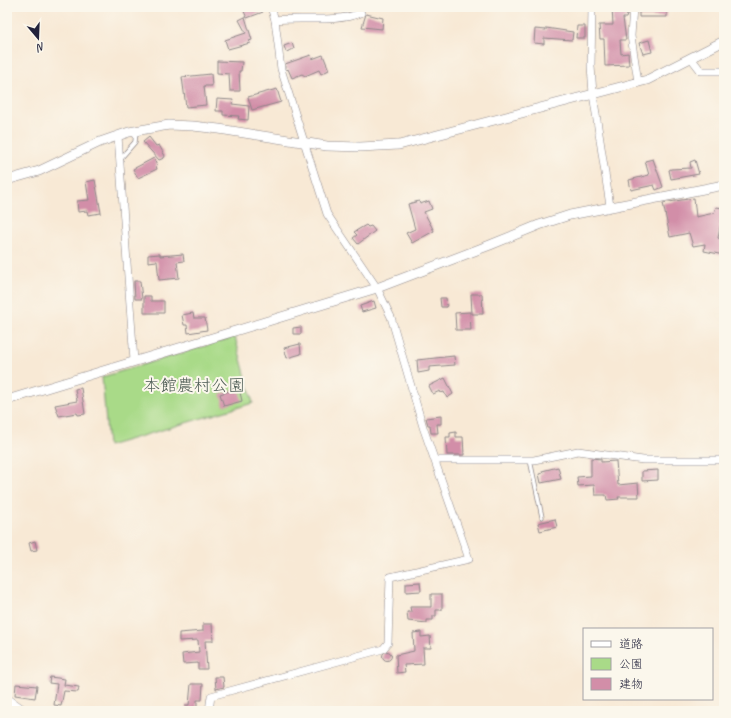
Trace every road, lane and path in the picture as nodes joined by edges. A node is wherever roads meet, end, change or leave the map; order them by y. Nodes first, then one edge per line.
1 (271, 7) edge
2 (592, 7) edge
3 (633, 7) edge
4 (362, 13) dead end
5 (275, 20) junction
6 (724, 41) edge
7 (691, 58) junction
8 (724, 71) edge
9 (638, 82) junction
10 (594, 94) junction
11 (136, 131) junction
12 (118, 136) junction
13 (304, 142) junction
14 (119, 160) junction
15 (7, 180) edge
16 (724, 185) edge
17 (610, 206) junction
18 (377, 288) junction
19 (134, 361) junction
20 (7, 400) edge
21 (436, 460) junction
22 (530, 460) junction
23 (724, 460) edge
24 (542, 517) dead end
25 (7, 699) edge
26 (24, 711) edge
27 (209, 711) edge

1 - 5 street
2 - 10 street
3 - 9 street
4 - 5 street
5 - 13 street
6 - 7 street
7 - 8 street
7 - 9 street
9 - 10 street
10 - 13 street
10 - 17 street
11 - 12 street
11 - 13 street
11 - 14 lane
12 - 14 street
12 - 15 street
13 - 18 street
14 - 19 street
16 - 17 street
17 - 18 street
18 - 19 street
18 - 21 street
19 - 20 street
21 - 22 street
21 - 27 street
22 - 23 street
22 - 24 lane
25 - 26 street

